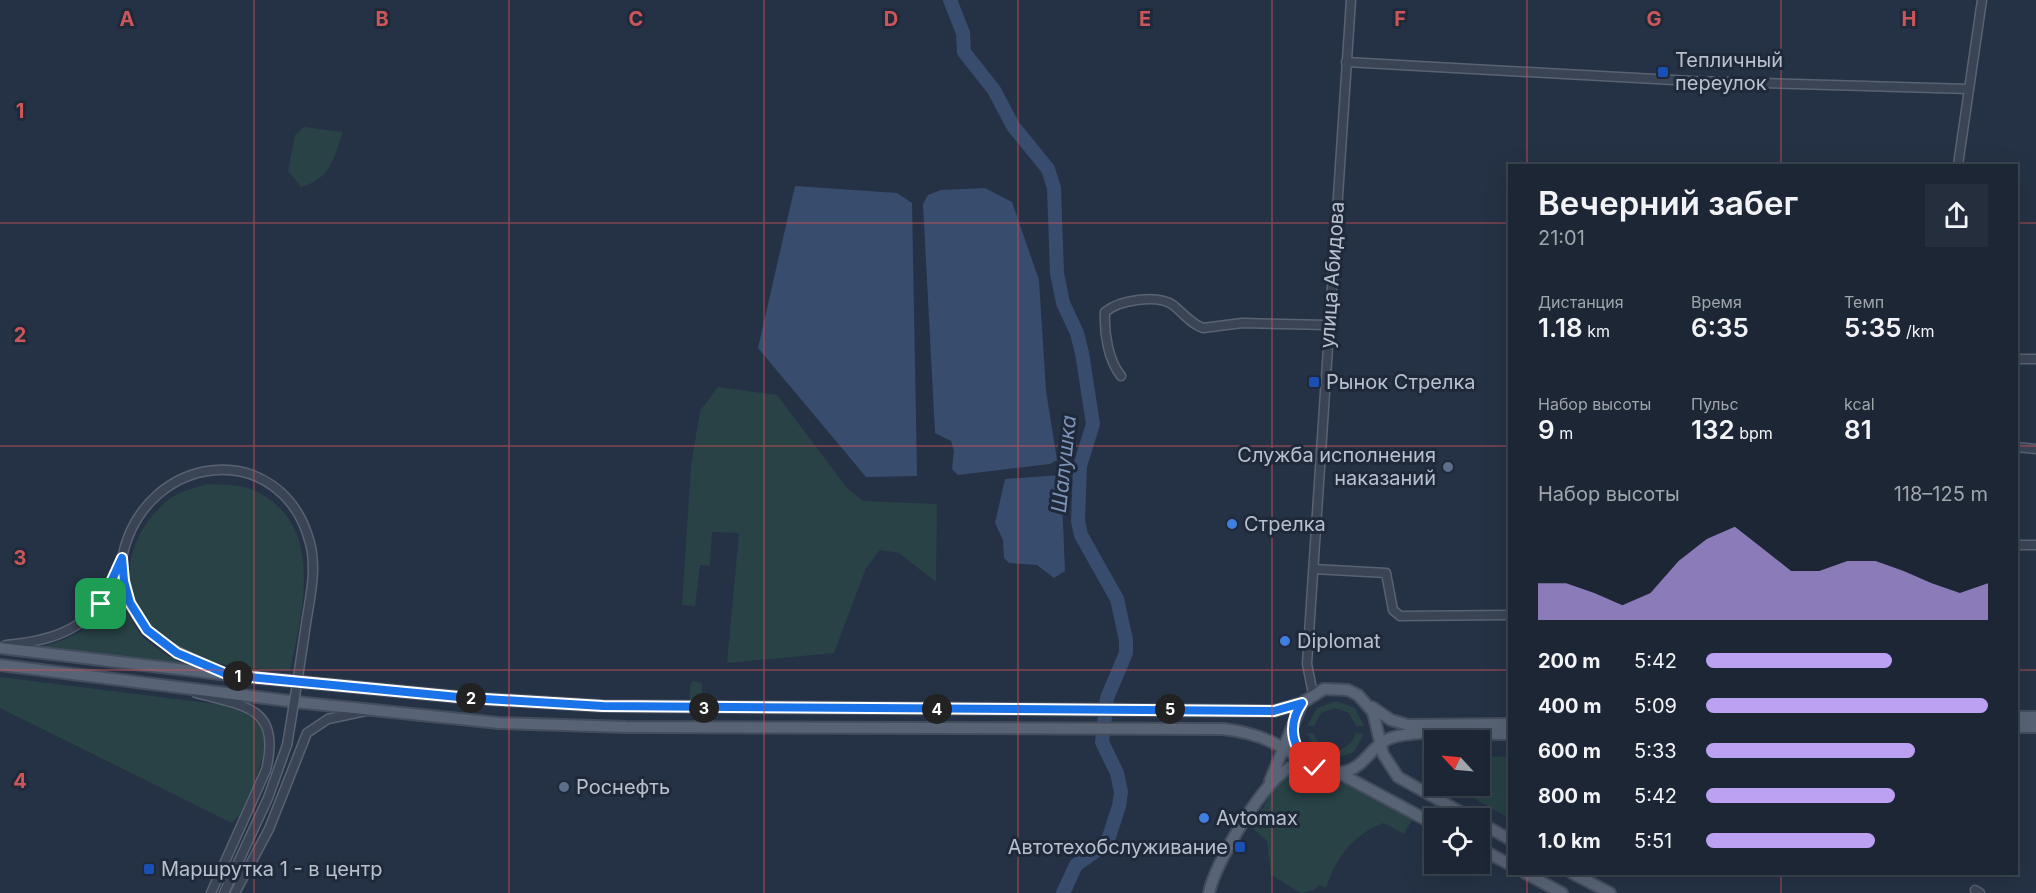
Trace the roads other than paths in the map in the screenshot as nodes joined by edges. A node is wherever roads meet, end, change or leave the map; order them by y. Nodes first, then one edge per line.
1 (1352, 0) edge
2 (1982, 0) edge
3 (1346, 62) junction
4 (1968, 89) junction
5 (1958, 164) edge
6 (1329, 325) junction
7 (2036, 359) edge
8 (2018, 360) edge
9 (1121, 376) dead end
10 (2018, 447) edge
11 (2036, 449) edge
12 (2036, 544) edge
13 (2018, 545) edge
14 (122, 558) junction
15 (1314, 569) junction
16 (1508, 615) edge
17 (0, 647) edge
18 (0, 665) edge
19 (229, 675) junction
20 (172, 686) junction
21 (1313, 694) junction
22 (1302, 703) junction
23 (1367, 703) junction
24 (370, 710) junction
25 (1296, 715) junction
26 (2018, 717) edge
27 (2036, 717) edge
28 (1508, 724) edge
29 (2018, 727) edge
30 (2036, 727) edge
31 (1377, 732) junction
32 (1508, 734) edge
33 (1380, 745) junction
34 (1284, 746) junction
35 (1367, 758) junction
36 (1312, 765) junction
37 (1338, 773) junction
38 (1269, 784) junction
39 (1453, 808) edge
40 (1424, 819) edge
41 (1490, 828) edge
42 (1508, 838) edge
43 (1490, 854) edge
44 (1508, 863) edge
45 (1529, 875) edge
46 (1576, 875) edge
47 (211, 893) edge
48 (224, 893) edge
49 (235, 893) edge
50 (1209, 893) edge
51 (1562, 893) edge
52 (1610, 893) edge

1 - 3 street, улица Абидова
2 - 4 street
3 - 4 street
3 - 6 street, улица Абидова
4 - 5 street
6 - 9 street
6 - 15 street, улица Абидова
7 - 8 street
10 - 11 street
12 - 13 street
14 - 17 street
14 - 19 street
14 - 48 street, bridge
15 - 16 street
15 - 21 street, улица Абидова
17 - 19 main road
18 - 20 main road
19 - 22 main road
20 - 24 main road
20 - 47 street
21 - 22 main road
21 - 23 main road
22 - 25 main road
23 - 28 main road
23 - 31 main road
24 - 34 main road
24 - 49 street
25 - 34 main road
25 - 36 main road
26 - 27 main road
29 - 30 main road
31 - 33 main road
31 - 35 main road
32 - 33 main road
33 - 35 main road
33 - 39 main road
34 - 36 main road
34 - 38 main road
35 - 37 main road
36 - 37 main road
36 - 38 main road
37 - 40 main road
38 - 50 main road
41 - 42 main road
43 - 44 main road
45 - 51 main road
46 - 52 main road

